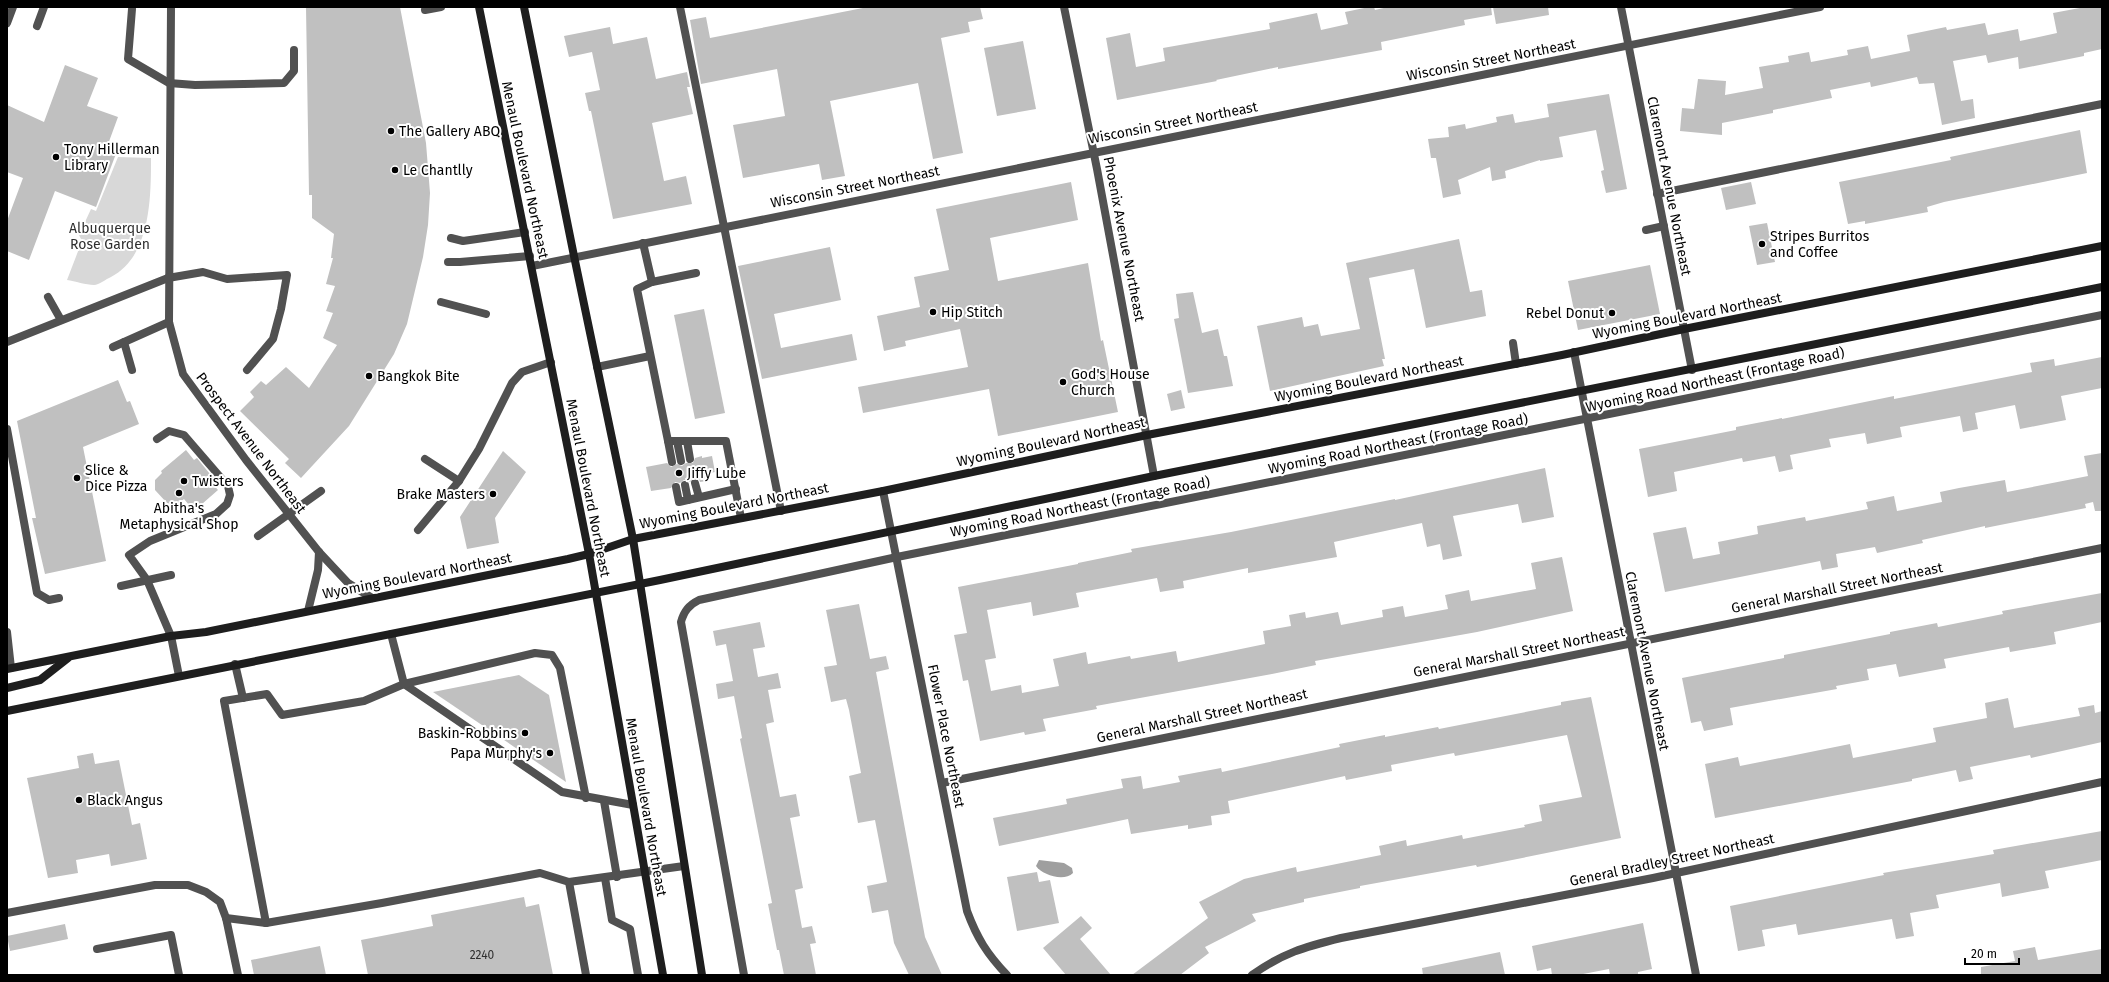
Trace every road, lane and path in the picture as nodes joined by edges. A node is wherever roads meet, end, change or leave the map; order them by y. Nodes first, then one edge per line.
1 (13, 7) edge
2 (44, 7) edge
3 (171, 7) edge
4 (441, 7) edge
5 (479, 7) edge
6 (524, 7) edge
7 (680, 7) edge
8 (1064, 7) edge
9 (1621, 7) edge
10 (1820, 7) edge
11 (132, 9) dead end
12 (425, 10) dead end
13 (7, 23) edge
14 (37, 26) dead end
15 (1628, 46) junction
16 (294, 50) dead end
17 (169, 83) junction
18 (2102, 104) edge
19 (1094, 152) junction
20 (1657, 194) junction
21 (723, 226) junction
22 (1664, 226) junction
23 (1646, 230) dead end
24 (525, 232) junction
25 (452, 238) dead end
26 (643, 242) junction
27 (2102, 246) edge
28 (530, 256) junction
29 (574, 256) junction
30 (448, 262) dead end
31 (532, 266) junction
32 (696, 273) dead end
33 (168, 278) junction
34 (652, 282) junction
35 (2102, 286) edge
36 (48, 297) dead end
37 (441, 302) dead end
38 (486, 314) dead end
39 (2102, 315) edge
40 (61, 320) junction
41 (168, 322) junction
42 (1684, 329) junction
43 (7, 342) edge
44 (124, 342) junction
45 (1513, 344) dead end
46 (112, 347) dead end
47 (1574, 352) junction
48 (650, 356) junction
49 (551, 362) junction
50 (1516, 364) junction
51 (597, 367) junction
52 (132, 370) dead end
53 (247, 370) dead end
54 (1692, 370) junction
55 (1581, 392) junction
56 (1586, 420) junction
57 (7, 429) edge
58 (1147, 435) junction
59 (158, 439) dead end
60 (687, 440) junction
61 (668, 441) junction
62 (677, 441) junction
63 (425, 459) dead end
64 (690, 459) dead end
65 (681, 460) dead end
66 (672, 462) dead end
67 (1154, 476) junction
68 (459, 481) junction
69 (695, 483) dead end
70 (685, 485) dead end
71 (676, 487) dead end
72 (736, 489) junction
73 (322, 491) dead end
74 (883, 491) junction
75 (698, 498) junction
76 (688, 500) junction
77 (781, 511) junction
78 (288, 514) junction
79 (741, 518) junction
80 (418, 530) dead end
81 (892, 533) junction
82 (258, 536) dead end
83 (633, 539) junction
84 (2102, 548) edge
85 (320, 552) junction
86 (589, 554) junction
87 (896, 557) junction
88 (171, 575) dead end
89 (147, 580) junction
90 (641, 584) junction
91 (121, 586) dead end
92 (595, 592) junction
93 (59, 598) dead end
94 (372, 598) junction
95 (308, 611) junction
96 (7, 632) edge
97 (391, 634) junction
98 (171, 636) junction
99 (1630, 643) junction
100 (70, 656) junction
101 (235, 664) junction
102 (9, 669) edge
103 (179, 676) junction
104 (404, 684) junction
105 (7, 688) edge
106 (243, 698) junction
107 (7, 711) edge
108 (2102, 782) edge
109 (942, 783) junction
110 (586, 798) junction
111 (604, 801) junction
112 (633, 805) junction
113 (684, 866) junction
114 (645, 871) junction
115 (1675, 873) junction
116 (617, 877) junction
117 (605, 878) junction
118 (569, 882) junction
119 (7, 913) edge
120 (226, 918) junction
121 (266, 923) junction
122 (97, 949) dead end
123 (179, 975) edge
124 (238, 975) edge
125 (586, 975) edge
126 (638, 975) edge
127 (663, 975) edge
128 (702, 975) edge
129 (744, 975) edge
130 (1007, 975) edge
131 (1252, 975) edge
132 (1696, 975) edge

1 - 13 street
2 - 14 street
3 - 17 street, Prospect Avenue Northeast
4 - 12 street
5 - 24 main road, Menaul Boulevard Northeast
6 - 29 main road, Menaul Boulevard Northeast
7 - 21 street
8 - 19 street, Phoenix Avenue Northeast
9 - 15 street, Claremont Avenue Northeast
10 - 15 street, Wisconsin Street Northeast
11 - 17 street
15 - 19 street, Wisconsin Street Northeast
15 - 20 street, Claremont Avenue Northeast
16 - 17 street
17 - 33 street, Prospect Avenue Northeast
18 - 20 street
19 - 21 street, Wisconsin Street Northeast
19 - 58 street, Phoenix Avenue Northeast
20 - 22 street, Claremont Avenue Northeast
21 - 26 street, Wisconsin Street Northeast
21 - 77 street
22 - 23 street
22 - 42 street, Claremont Avenue Northeast
24 - 25 street
24 - 28 main road, Menaul Boulevard Northeast
26 - 29 street, Wisconsin Street Northeast
26 - 34 street
27 - 42 main road, Wyoming Boulevard Northeast
28 - 30 street
28 - 31 main road, Menaul Boulevard Northeast
29 - 31 street, Wisconsin Street Northeast
29 - 51 main road, Menaul Boulevard Northeast
31 - 49 main road, Menaul Boulevard Northeast
32 - 34 street
33 - 40 street
33 - 41 street, Prospect Avenue Northeast
33 - 53 street
34 - 48 street
35 - 54 main road
36 - 40 street
37 - 38 street
39 - 56 street, Wyoming Road Northeast (Frontage Road)
40 - 43 street
41 - 44 street
41 - 78 street, Prospect Avenue Northeast
42 - 47 main road, Wyoming Boulevard Northeast
42 - 54 street, Claremont Avenue Northeast
44 - 46 street
44 - 52 street
45 - 50 street
47 - 50 main road, Wyoming Boulevard Northeast
47 - 55 street, Claremont Avenue Northeast
48 - 51 street
48 - 61 street
49 - 68 street
49 - 86 main road, Menaul Boulevard Northeast
50 - 58 main road, Wyoming Boulevard Northeast
51 - 83 main road, Menaul Boulevard Northeast
54 - 55 main road
55 - 56 street, Claremont Avenue Northeast
55 - 67 main road
56 - 87 street, Wyoming Road Northeast (Frontage Road)
56 - 99 street, Claremont Avenue Northeast
57 - 93 street
58 - 67 street, Phoenix Avenue Northeast
58 - 74 main road, Wyoming Boulevard Northeast
59 - 89 street
60 - 62 street
60 - 64 street
60 - 72 street
61 - 62 street
61 - 66 street
62 - 65 street
63 - 68 street
67 - 81 main road
68 - 80 street
69 - 75 street
70 - 76 street
71 - 76 street
72 - 75 street
72 - 79 street
73 - 78 street
74 - 77 main road, Wyoming Boulevard Northeast
74 - 81 street, Flower Place Northeast
75 - 76 street
77 - 79 main road, Wyoming Boulevard Northeast
78 - 82 street
78 - 85 street, Prospect Avenue Northeast
79 - 83 main road, Wyoming Boulevard Northeast
81 - 87 street, Flower Place Northeast
81 - 90 main road
83 - 86 main road, Wyoming Boulevard Northeast
83 - 90 main road, Menaul Boulevard Northeast
84 - 99 street, General Marshall Street Northeast
85 - 94 street, Prospect Avenue Northeast
85 - 95 street
86 - 92 main road, Menaul Boulevard Northeast
86 - 94 main road, Wyoming Boulevard Northeast
87 - 109 street, Flower Place Northeast
87 - 129 street, Wyoming Road Northeast (Frontage Road)
88 - 89 street
89 - 91 street
89 - 98 street
90 - 92 main road
90 - 113 main road, Menaul Boulevard Northeast
92 - 97 main road
92 - 112 main road, Menaul Boulevard Northeast
94 - 95 main road, Wyoming Boulevard Northeast
95 - 98 main road, Wyoming Boulevard Northeast
96 - 102 street
97 - 101 main road
97 - 104 street
98 - 100 main road, Wyoming Boulevard Northeast
98 - 103 street
99 - 109 street, General Marshall Street Northeast
99 - 115 street, Claremont Avenue Northeast
100 - 102 main road, Wyoming Boulevard Northeast
100 - 105 main road
101 - 103 main road
101 - 106 street
103 - 107 main road
104 - 106 street
104 - 110 street
104 - 110 street
106 - 121 street
108 - 115 street, General Bradley Street Northeast
109 - 130 street, Flower Place Northeast
110 - 111 street
111 - 112 street
111 - 116 street
112 - 114 main road, Menaul Boulevard Northeast
113 - 114 street
113 - 128 main road, Menaul Boulevard Northeast
114 - 116 street
114 - 127 main road, Menaul Boulevard Northeast
115 - 131 street, General Bradley Street Northeast
115 - 132 street, Claremont Avenue Northeast
116 - 117 street
117 - 118 street
117 - 126 street
118 - 121 street
118 - 125 street
119 - 120 street
120 - 121 street
120 - 124 street
122 - 123 street

